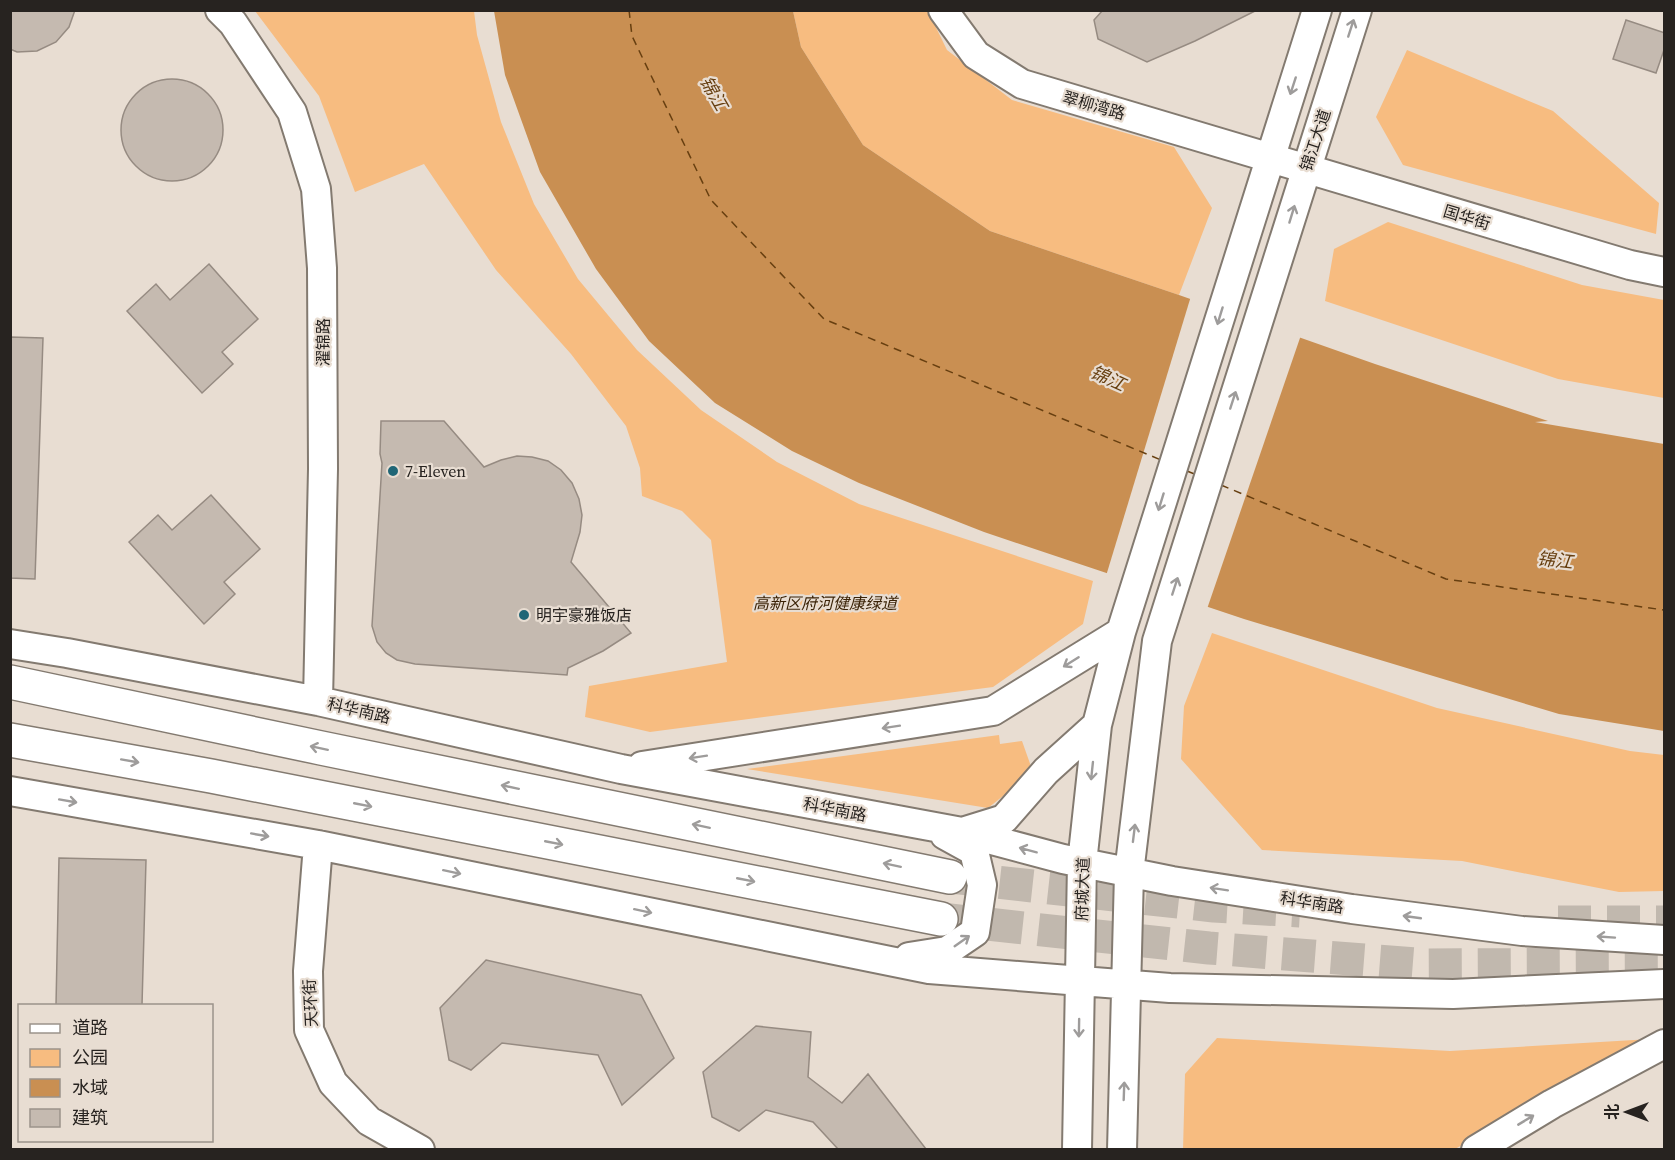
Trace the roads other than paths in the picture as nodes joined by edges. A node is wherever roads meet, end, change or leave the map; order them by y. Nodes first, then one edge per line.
1 (220, 10) edge
2 (943, 10) edge
3 (1317, 10) edge
4 (1357, 10) edge
5 (1270, 158) junction
6 (1305, 169) junction
7 (1665, 273) edge
8 (1121, 632) junction
9 (10, 644) edge
10 (67, 653) junction
11 (10, 658) edge
12 (10, 682) edge
13 (318, 701) junction
14 (1097, 725) junction
15 (10, 740) edge
16 (621, 769) junction
17 (10, 791) edge
18 (929, 826) junction
19 (962, 832) junction
20 (318, 844) junction
21 (1082, 863) junction
22 (1129, 873) junction
23 (950, 877) tunnel mouth
24 (941, 919) tunnel mouth
25 (1665, 940) edge
26 (886, 961) junction
27 (1079, 981) junction
28 (1665, 984) edge
29 (1127, 985) junction
30 (1665, 1044) edge
31 (420, 1149) edge
32 (1077, 1149) edge
33 (1122, 1149) edge
34 (1476, 1149) edge

1 - 13 main road, 濯锦路
2 - 5 main road, 翠柳湾路
3 -> 5 main road
6 -> 4 main road, 锦江大道
5 - 6 main road, 国华街
5 -> 8 main road, 府城大道
6 - 7 main road, 国华街
22 -> 6 main road, 锦江大道
8 - 14 main road, 府城大道
8 -> 16 main road
9 - 10 main road, 科华南路
10 - 11 main road
10 - 13 main road, 科华南路
23 -> 12 highway
13 - 16 main road, 科华南路
14 - 19 main road
14 -> 21 main road, 府城大道
15 -> 24 highway
16 - 18 main road, 科华南路
17 -> 20 main road
18 - 19 main road, 科华南路
26 -> 18 main road
21 -> 19 main road, 科华南路
20 -> 26 main road
20 - 31 main road, 天环街
21 - 22 main road, 科华南路
21 - 27 main road, 府城大道
25 -> 22 main road, 科华南路
22 - 29 main road
26 - 27 main road
27 - 29 main road
27 -> 32 main road, 府城大道
28 - 29 main road
33 -> 29 main road
34 -> 30 main road

